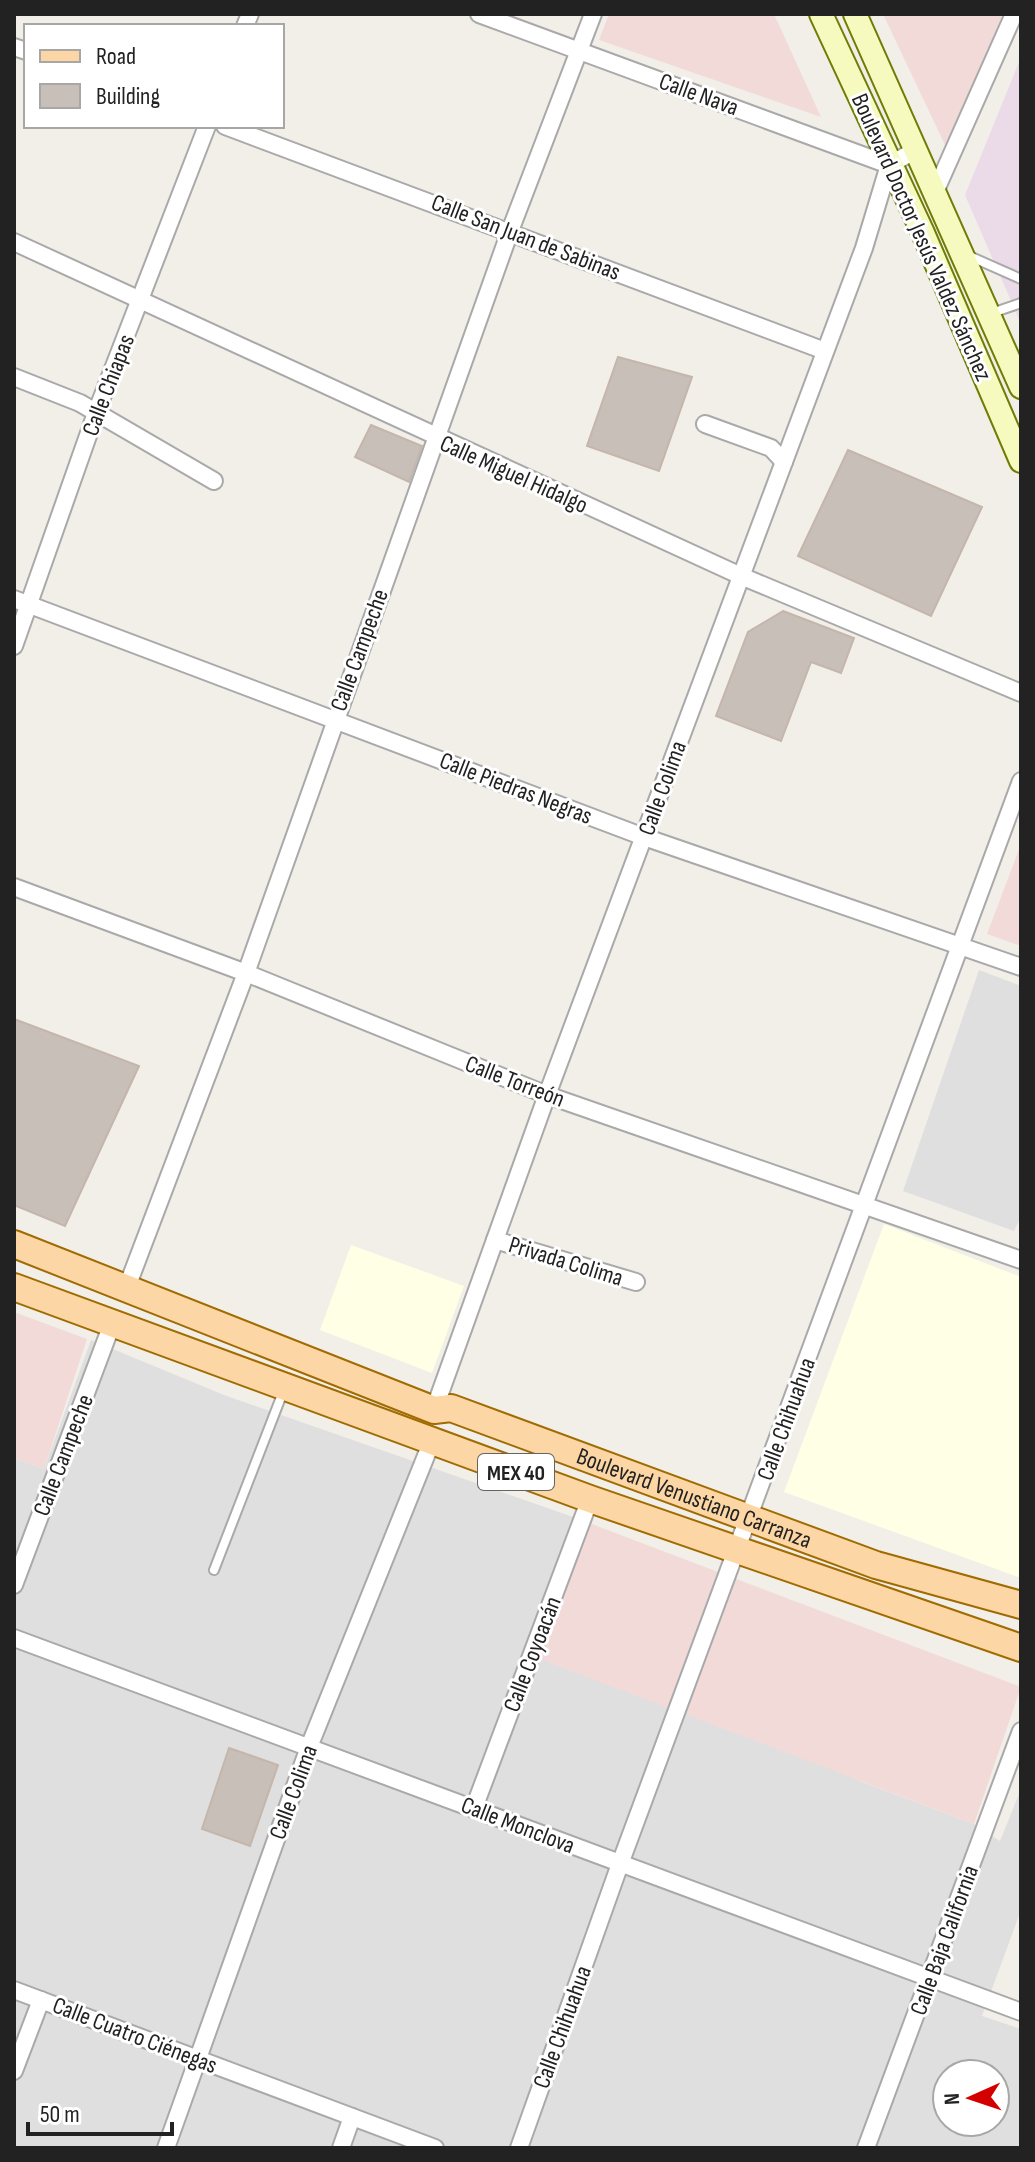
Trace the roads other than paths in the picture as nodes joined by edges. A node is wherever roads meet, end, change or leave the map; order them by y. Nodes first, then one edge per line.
1 (479, 14) edge
2 (593, 14) edge
3 (821, 14) edge
4 (855, 14) edge
5 (1014, 14) edge
6 (578, 49) junction
7 (206, 128) edge
8 (230, 128) edge
9 (916, 150) junction
10 (889, 165) junction
11 (935, 192) junction
12 (510, 231) junction
13 (14, 242) edge
14 (955, 249) junction
15 (1021, 279) edge
16 (140, 302) junction
17 (1021, 303) edge
18 (989, 314) junction
19 (825, 351) junction
20 (14, 377) edge
21 (1021, 387) edge
22 (96, 413) junction
23 (705, 424) dead end
24 (436, 439) junction
25 (1021, 461) edge
26 (784, 462) junction
27 (214, 481) dead end
28 (741, 576) junction
29 (22, 602) edge
30 (14, 646) edge
31 (1021, 693) edge
32 (335, 718) junction
33 (1021, 781) edge
34 (644, 837) junction
35 (14, 887) edge
36 (959, 944) junction
37 (1021, 967) edge
38 (246, 973) junction
39 (547, 1095) junction
40 (864, 1204) junction
41 (495, 1240) junction
42 (14, 1244) edge
43 (1021, 1260) edge
44 (636, 1282) dead end
45 (14, 1287) edge
46 (127, 1287) junction
47 (112, 1324) junction
48 (284, 1388) junction
49 (434, 1410) junction
50 (432, 1441) junction
51 (590, 1499) junction
52 (750, 1520) junction
53 (738, 1552) junction
54 (214, 1570) dead end
55 (14, 1585) edge
56 (1021, 1605) edge
57 (14, 1638) edge
58 (1021, 1648) edge
59 (1021, 1731) edge
60 (309, 1747) junction
61 (474, 1808) junction
62 (620, 1864) junction
63 (930, 1980) junction
64 (14, 1990) edge
65 (41, 2000) junction
66 (1021, 2012) edge
67 (196, 2058) junction
68 (14, 2071) edge
69 (352, 2117) junction
70 (166, 2148) edge
71 (341, 2148) edge
72 (435, 2148) edge
73 (519, 2148) edge
74 (866, 2148) edge

1 - 6 street, Calle Nava
2 - 6 street, Calle Campeche
3 - 10 main road, Boulevard Doctor Jesús Valdez Sánchez
4 - 9 main road, Boulevard Doctor Jesús Valdez Sánchez
5 - 11 street
6 - 10 street, Calle Nava
6 - 12 street, Calle Campeche
7 - 16 street, Calle Chiapas
8 - 12 street, Calle San Juan de Sabinas
9 - 10 street
9 - 11 main road, Boulevard Doctor Jesús Valdez Sánchez
10 - 19 street, Calle Colima
10 - 25 main road, Boulevard Doctor Jesús Valdez Sánchez
11 - 14 main road, Boulevard Doctor Jesús Valdez Sánchez
12 - 19 street, Calle San Juan de Sabinas
12 - 24 street, Calle Campeche
13 - 16 street, Calle Miguel Hidalgo
14 - 15 lane
14 - 18 main road, Boulevard Doctor Jesús Valdez Sánchez
16 - 22 street, Calle Chiapas
16 - 24 street, Calle Miguel Hidalgo
17 - 18 lane
18 - 21 main road, Boulevard Doctor Jesús Valdez Sánchez
19 - 26 street, Calle Colima
20 - 22 street
22 - 27 street
22 - 29 street, Calle Chiapas
23 - 26 street
24 - 28 street, Calle Miguel Hidalgo
24 - 32 street, Calle Campeche
26 - 28 street, Calle Colima
28 - 31 street, Calle Miguel Hidalgo
28 - 34 street, Calle Colima
29 - 30 street, Calle Chiapas
29 - 32 street, Calle Piedras Negras
32 - 34 street, Calle Piedras Negras
32 - 38 street, Calle Campeche
33 - 36 street, Calle Chihuahua
34 - 36 street, Calle Piedras Negras
34 - 39 street, Calle Colima
35 - 38 street, Calle Torreón
36 - 37 street, Calle Piedras Negras
36 - 40 street, Calle Chihuahua
38 - 39 street, Calle Torreón
38 - 46 street, Calle Campeche
39 - 40 street, Calle Torreón
39 - 41 street, Calle Colima
40 - 43 street, Calle Torreón
40 - 52 street, Calle Chihuahua
41 - 44 street, Privada Colima
41 - 49 street, Calle Colima
42 - 46 main road, Boulevard Venustiano Carranza / MEX 40
45 - 47 main road, Boulevard Venustiano Carranza / MEX 40
46 - 49 main road, Boulevard Venustiano Carranza / MEX 40
47 - 48 main road, Boulevard Venustiano Carranza / MEX 40
47 - 55 street, Calle Campeche
48 - 50 main road, Boulevard Venustiano Carranza / MEX 40
48 - 54 lane
49 - 52 main road, Boulevard Venustiano Carranza / MEX 40
50 - 51 main road, Boulevard Venustiano Carranza / MEX 40
50 - 60 street, Calle Colima
51 - 53 main road, Boulevard Venustiano Carranza / MEX 40
51 - 61 street, Calle Coyoacán
52 - 53 street, Calle Chihuahua
52 - 56 main road, Boulevard Venustiano Carranza / MEX 40
53 - 58 main road, Boulevard Venustiano Carranza / MEX 40
53 - 62 street, Calle Chihuahua
57 - 60 street, Calle Monclova
59 - 63 street, Calle Baja California
60 - 61 street, Calle Monclova
60 - 67 street, Calle Colima
61 - 62 street, Calle Monclova
62 - 63 street, Calle Monclova
62 - 73 street, Calle Chihuahua
63 - 66 street, Calle Monclova
63 - 74 street, Calle Baja California
64 - 65 street, Calle Cuatro Ciénegas
65 - 67 street, Calle Cuatro Ciénegas
65 - 68 street
67 - 69 street, Calle Cuatro Ciénegas
67 - 70 street, Calle Colima
69 - 71 street
69 - 72 street, Calle Cuatro Ciénegas

